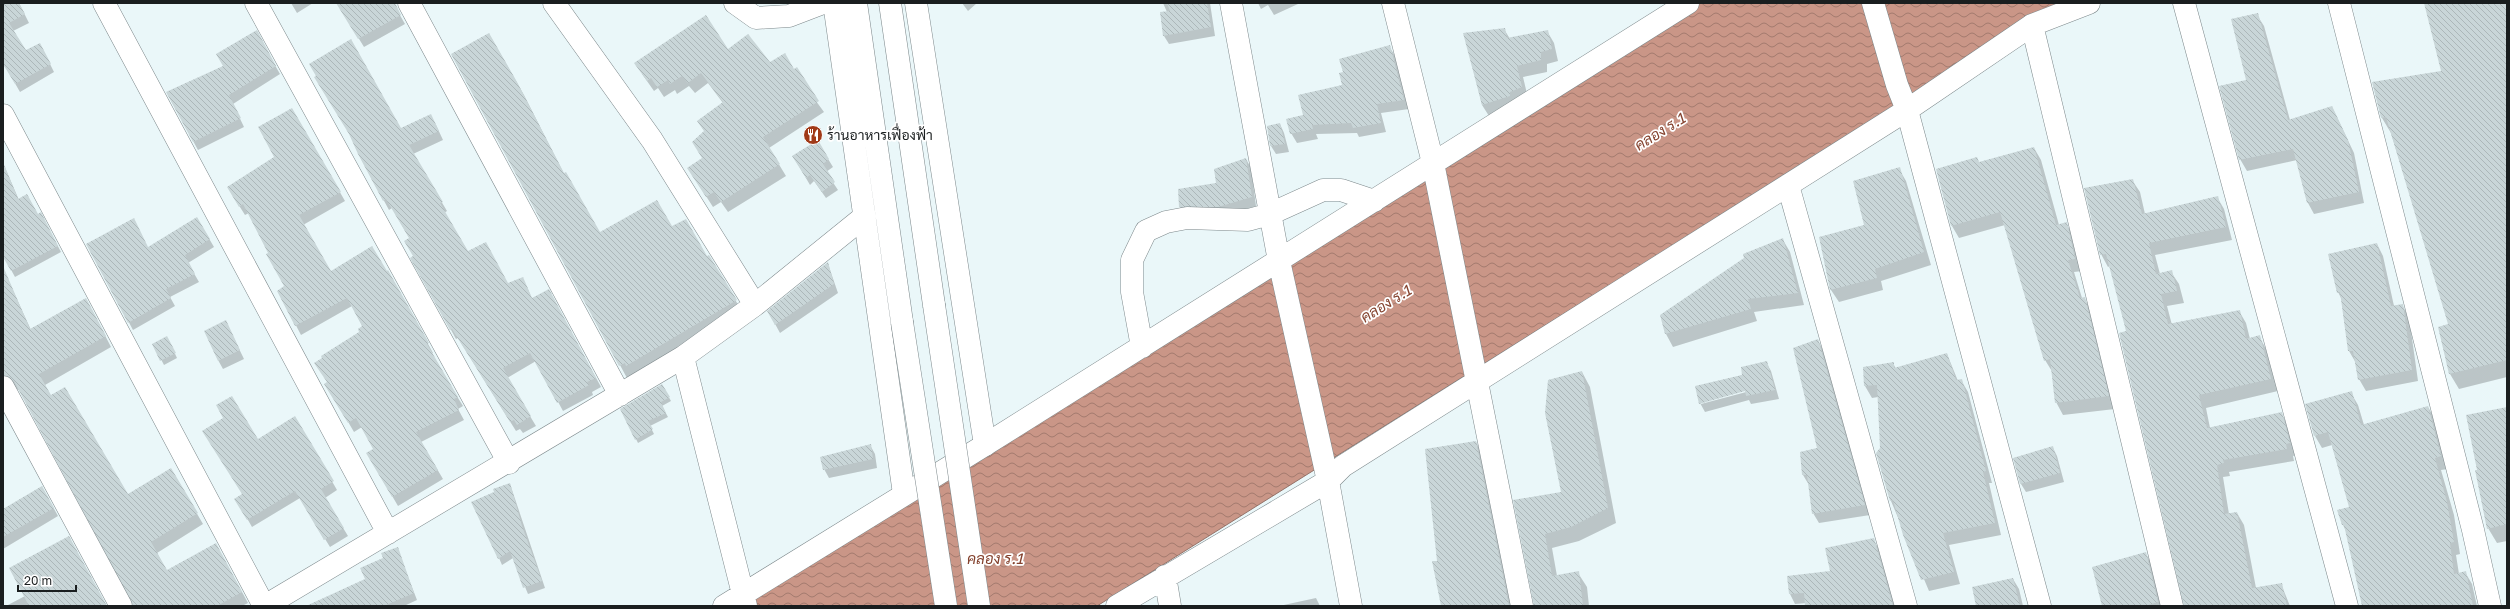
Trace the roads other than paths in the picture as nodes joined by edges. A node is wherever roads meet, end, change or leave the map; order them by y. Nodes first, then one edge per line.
1 (104, 3) edge
2 (256, 3) edge
3 (409, 3) edge
4 (554, 3) edge
5 (735, 3) edge
6 (823, 3) edge
7 (834, 3) edge
8 (856, 3) edge
9 (890, 3) edge
10 (916, 3) edge
11 (1231, 3) edge
12 (1393, 3) edge
13 (1688, 3) edge
14 (1873, 3) edge
15 (2089, 3) edge
16 (2184, 3) edge
17 (2339, 3) edge
18 (2032, 25) junction
19 (1907, 110) junction
20 (3, 115) edge
21 (1435, 174) junction
22 (1788, 185) junction
23 (1374, 201) junction
24 (1270, 214) junction
25 (865, 216) junction
26 (1279, 261) junction
27 (754, 306) junction
28 (1142, 347) junction
29 (683, 357) junction
30 (1476, 372) junction
31 (3, 387) edge
32 (620, 395) junction
33 (986, 445) junction
34 (508, 463) junction
35 (1328, 481) junction
36 (904, 494) junction
37 (388, 533) junction
38 (1165, 576) junction
39 (745, 600) edge
40 (121, 606) edge
41 (265, 606) edge
42 (724, 606) edge
43 (946, 606) edge
44 (979, 606) edge
45 (1118, 606) edge
46 (1170, 606) edge
47 (1351, 606) edge
48 (1522, 606) edge
49 (1906, 606) edge
50 (2040, 606) edge
51 (2172, 606) edge
52 (2347, 606) edge
53 (2490, 606) edge

1 - 37 street
2 - 34 street
3 - 32 street
4 - 27 street
5 - 6 street
7 - 25 street
8 - 43 street, bridge
9 - 44 street, bridge
10 - 33 street
11 - 24 street
12 - 21 street
13 - 21 street
14 - 19 street
15 - 18 street
16 - 52 street
17 - 53 street
18 - 19 street
18 - 51 street
19 - 22 street
19 - 50 street
20 - 41 street
21 - 23 street
21 - 30 street
22 - 30 street
22 - 49 street
23 - 24 street
23 - 26 street
24 - 26 street
24 - 28 street
25 - 27 street
25 - 36 street
26 - 28 street
26 - 35 street
27 - 29 street
28 - 33 street
29 - 32 street
29 - 39 street
30 - 35 street
30 - 48 street
31 - 40 street
32 - 34 street
33 - 36 street
34 - 37 street
35 - 38 street
35 - 47 street
36 - 39 street
37 - 41 street
38 - 45 street
38 - 46 street
39 - 42 street

